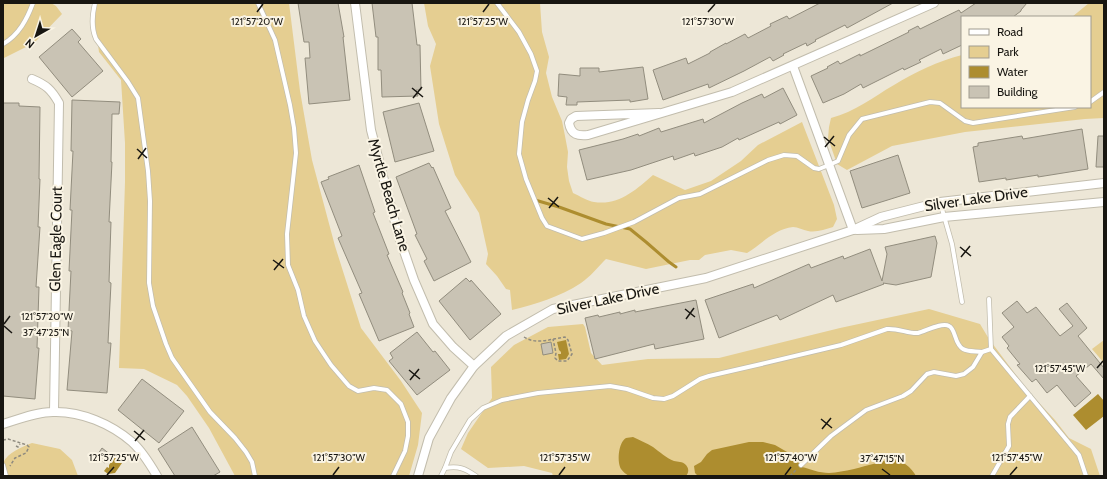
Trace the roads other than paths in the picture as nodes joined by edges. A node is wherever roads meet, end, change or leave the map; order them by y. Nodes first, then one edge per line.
1 (33, 3) edge
2 (95, 3) edge
3 (258, 3) edge
4 (355, 3) edge
5 (498, 3) edge
6 (934, 3) edge
7 (3, 44) edge
8 (793, 66) junction
9 (32, 79) dead end
10 (1104, 92) edge
11 (1091, 101) edge
12 (1069, 108) edge
13 (659, 113) junction
14 (829, 165) junction
15 (1104, 183) edge
16 (940, 202) junction
17 (1104, 202) edge
18 (944, 217) junction
19 (853, 230) junction
20 (989, 299) dead end
21 (962, 302) dead end
22 (991, 349) junction
23 (982, 352) junction
24 (474, 366) junction
25 (1030, 396) junction
26 (54, 412) junction
27 (3, 424) edge
28 (3, 465) edge
29 (801, 465) road end
30 (445, 468) junction
31 (6, 475) edge
32 (157, 476) edge
33 (255, 476) edge
34 (393, 476) edge
35 (418, 476) edge
36 (441, 476) edge
37 (476, 476) edge
38 (992, 476) edge
39 (1086, 476) edge

1 - 7 lane
2 - 33 lane
3 - 34 lane
4 - 24 street, Myrtle Beach Lane
5 - 14 lane
6 - 8 street
8 - 13 street
8 - 14 street
9 - 26 street, Glen Eagle Court
10 - 11 lane
12 - 14 lane
13 - 13 street
14 - 19 street
15 - 16 street, Silver Lake Drive
16 - 18 lane
16 - 19 street, Silver Lake Drive
17 - 18 street, Silver Lake Drive
18 - 19 street, Silver Lake Drive
18 - 21 lane
19 - 24 street, Silver Lake Drive
20 - 22 lane
22 - 23 lane
22 - 25 lane
23 - 29 lane
23 - 30 lane
24 - 35 street, Silver Lake Drive
25 - 38 lane
25 - 39 lane
26 - 27 street
26 - 32 street
28 - 31 lane
30 - 36 lane
30 - 37 lane

